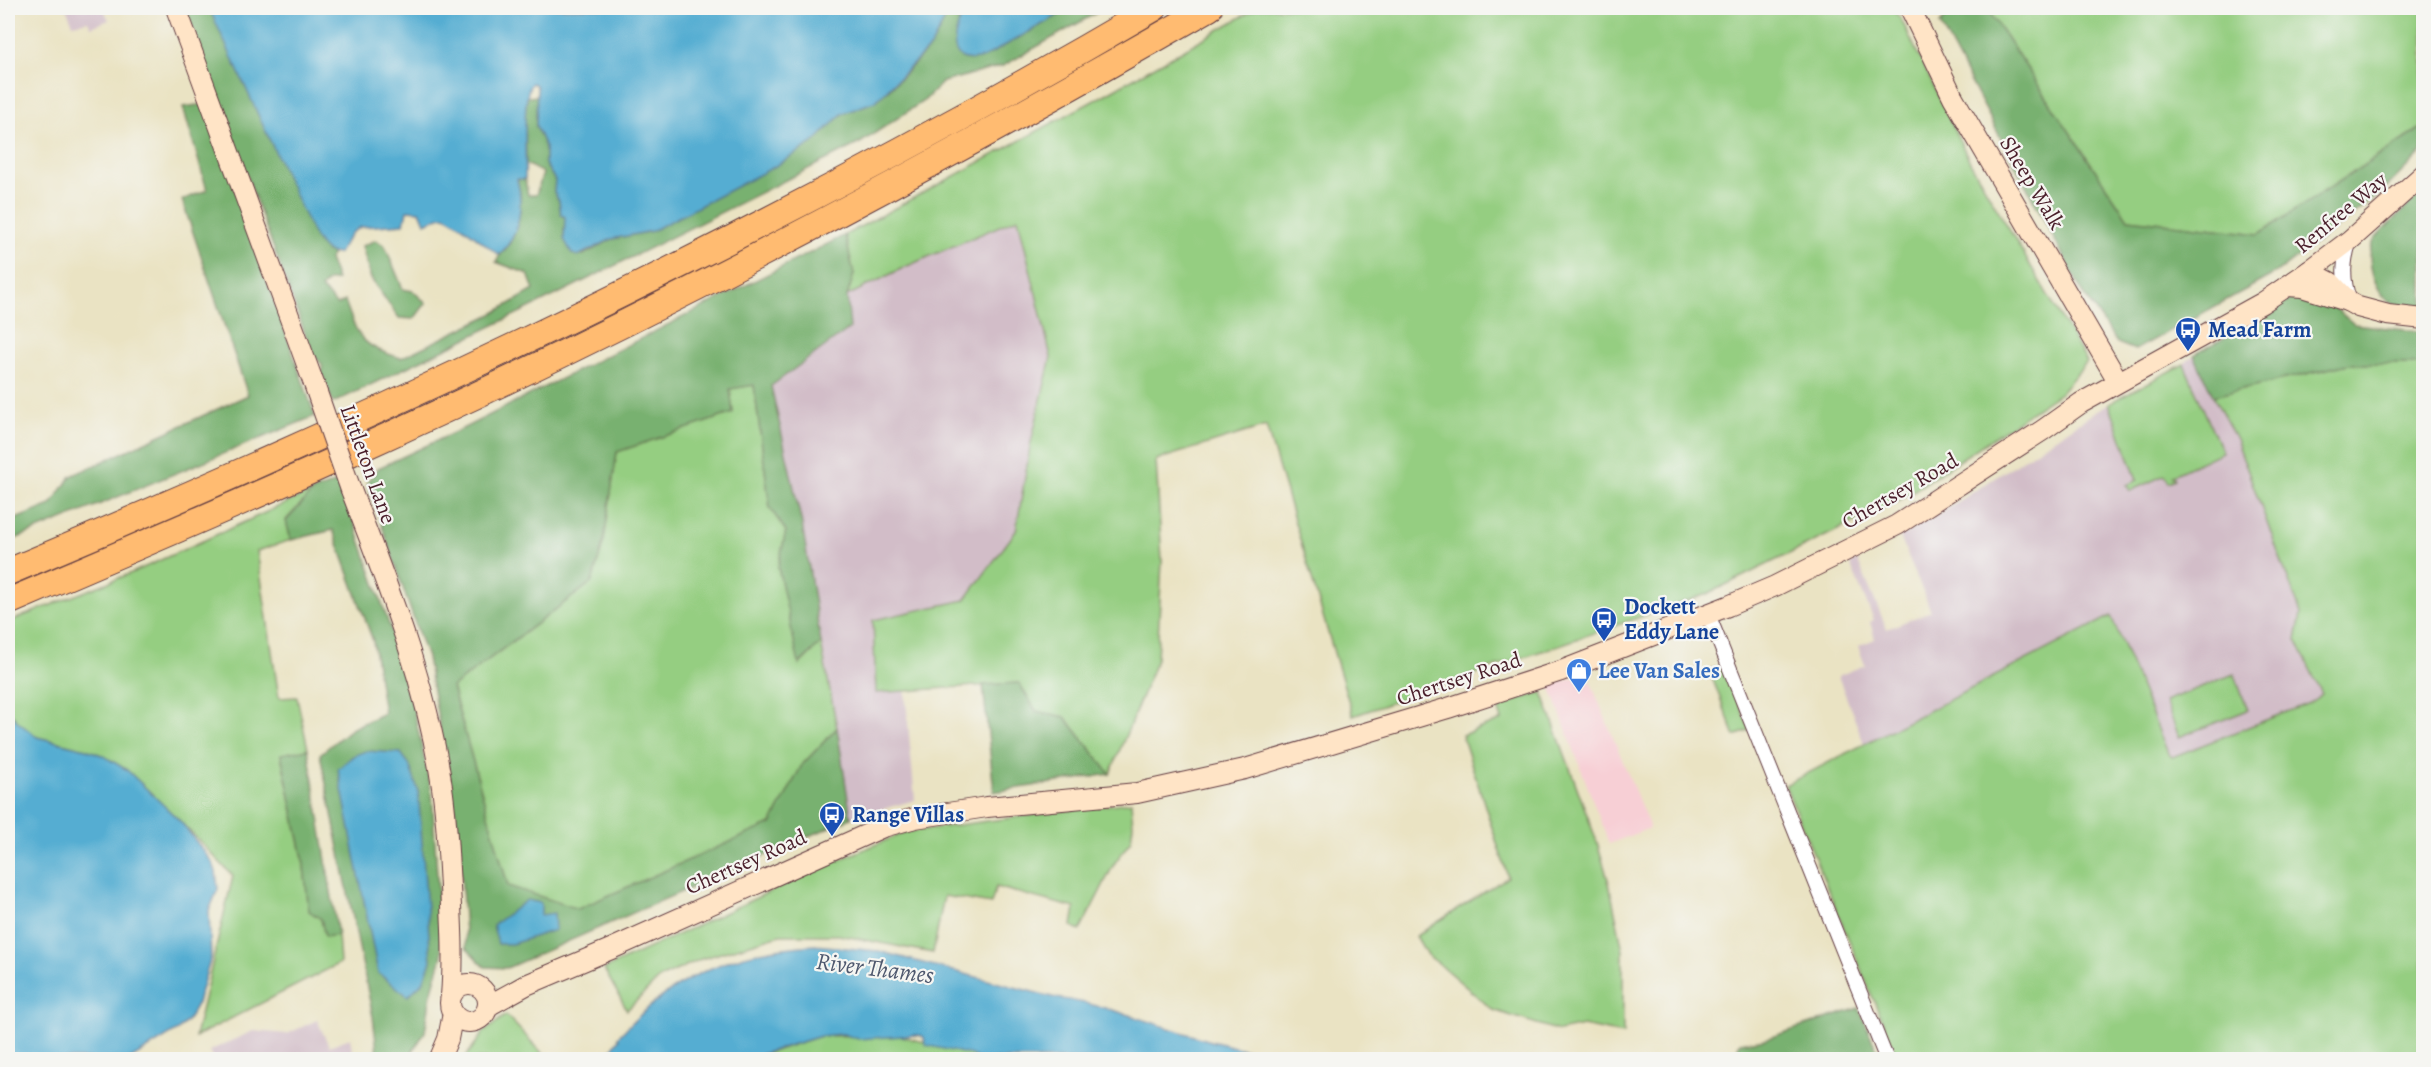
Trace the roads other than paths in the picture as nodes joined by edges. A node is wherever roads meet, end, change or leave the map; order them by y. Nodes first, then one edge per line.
1 (176, 8) edge
2 (1154, 8) edge
3 (1209, 8) edge
4 (1910, 8) edge
5 (2424, 174) edge
6 (2350, 240) junction
7 (2309, 271) junction
8 (2288, 286) junction
9 (2349, 302) junction
10 (2424, 319) edge
11 (2118, 381) junction
12 (8, 572) edge
13 (8, 602) edge
14 (1708, 614) junction
15 (453, 950) junction
16 (480, 1000) junction
17 (452, 1005) junction
18 (441, 1057) edge
19 (1887, 1059) edge

1 - 15 main road, Littleton Lane, bridge
2 - 12 highway
3 - 13 highway
4 - 11 main road, Sheep Walk
5 - 6 main road, Renfree Way
6 - 7 main road, Renfree Way
6 - 9 street
7 - 8 main road, Renfree Way
7 - 9 main road
8 - 9 main road
8 - 11 main road, Chertsey Road
9 - 10 main road
11 - 14 main road, Chertsey Road
14 - 16 main road, Chertsey Road
14 - 19 street
15 - 16 main road
15 - 17 main road, Littleton Lane
16 - 17 main road
16 - 17 main road
16 - 18 main road
17 - 18 main road, Littleton Lane

